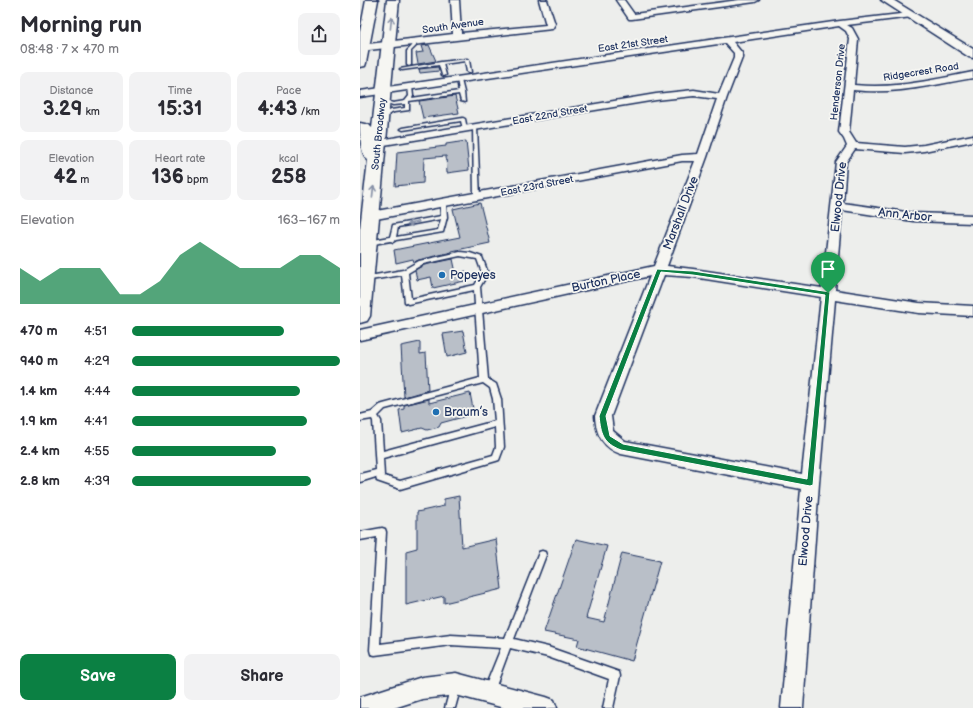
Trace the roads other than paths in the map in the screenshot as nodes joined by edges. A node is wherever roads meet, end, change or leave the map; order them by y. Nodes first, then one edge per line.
1 (394, 0) edge
2 (455, 0) edge
3 (543, 0) edge
4 (620, 0) edge
5 (700, 0) edge
6 (754, 0) edge
7 (886, 0) edge
8 (368, 1) edge
9 (708, 7) junction
10 (909, 15) junction
11 (840, 23) junction
12 (457, 37) junction
13 (728, 41) junction
14 (415, 42) junction
15 (388, 46) junction
16 (362, 48) edge
17 (973, 54) edge
18 (360, 63) edge
19 (441, 63) junction
20 (409, 65) dead end
21 (402, 69) dead end
22 (469, 72) dead end
23 (444, 75) dead end
24 (973, 75) edge
25 (459, 80) junction
26 (410, 87) junction
27 (849, 88) junction
28 (462, 92) junction
29 (360, 94) edge
30 (383, 96) junction
31 (722, 97) junction
32 (407, 101) junction
33 (463, 101) dead end
34 (381, 117) junction
35 (360, 127) edge
36 (470, 128) junction
37 (403, 129) dead end
38 (973, 138) edge
39 (378, 142) junction
40 (852, 146) junction
41 (702, 157) junction
42 (376, 168) junction
43 (477, 198) junction
44 (443, 204) junction
45 (838, 206) junction
46 (365, 217) edge
47 (444, 217) junction
48 (973, 219) edge
49 (393, 240) junction
50 (368, 243) junction
51 (659, 270) junction
52 (405, 272) junction
53 (364, 280) junction
54 (477, 287) junction
55 (828, 293) junction
56 (479, 308) junction
57 (973, 311) edge
58 (360, 316) edge
59 (360, 335) edge
60 (484, 380) junction
61 (374, 415) junction
62 (360, 418) edge
63 (498, 423) junction
64 (378, 456) junction
65 (379, 473) junction
66 (360, 478) edge
67 (810, 483) junction
68 (360, 536) edge
69 (542, 555) dead end
70 (508, 643) junction
71 (456, 684) junction
72 (488, 692) junction
73 (360, 708) edge
74 (450, 708) edge
75 (546, 708) edge
76 (608, 708) edge
77 (792, 708) edge

15 -> 1 main road, South Broadway
2 - 12 street
3 - 12 street, South Avenue
4 - 9 street
5 - 9 street
6 - 9 street
7 - 10 main road
8 - 16 main road
10 - 11 street, East 21st Street
10 - 17 main road
11 - 13 street, East 21st Street
11 - 27 street, Henderson Drive
12 - 14 street, South Avenue
13 - 25 street, East 21st Street
13 - 31 street, Marshall Drive
14 - 15 street, South Avenue
14 - 20 lane
15 - 16 street, South Avenue
15 - 30 main road, South Broadway
16 - 18 main road
19 - 21 lane
19 - 22 lane
19 - 23 lane
24 - 27 street, Ridgecrest Road
25 - 26 street, East 21st Street
25 - 28 lane
26 - 30 street, East 21st Street
26 - 32 lane
27 - 40 street, Henderson Drive
28 - 32 lane
28 - 33 lane
29 - 30 street, East 21st Street
30 - 32 lane
30 - 34 main road, South Broadway
31 - 36 street, East 22nd Street
31 - 41 street, Marshall Drive
32 - 34 lane
34 - 39 main road, South Broadway
35 - 42 main road
36 - 37 lane
36 - 39 street, East 22nd Street
36 - 43 lane
38 - 40 street, Elwood Drive
39 - 42 main road, South Broadway
40 - 45 street, Elwood Drive
41 - 43 street, East 23rd Street
41 - 51 street, Marshall Drive
46 -> 42 main road, South Broadway
43 - 44 street, East 23rd Street
44 - 46 street, East 23rd Street
44 - 47 lane
45 - 48 street, Ann Arbor
45 - 55 street, Elwood Drive
46 - 50 main road, South Broadway
47 - 49 lane
47 -> 49 lane
49 - 50 lane
50 - 53 main road, South Broadway
51 - 55 street, Burton Place
51 - 56 street, Burton Place
51 - 67 street, Marshall Drive
52 - 53 lane
52 - 54 lane
52 - 54 lane
53 - 58 main road, South Broadway
54 - 56 lane
55 - 57 street, Burton Place
55 - 67 street, Elwood Drive
56 - 59 street, Burton Place
56 - 60 lane
60 - 61 lane
60 - 63 lane
61 - 62 lane
61 - 64 lane
63 - 64 lane
63 - 65 lane
64 - 65 lane
65 - 66 lane
67 - 77 street, Elwood Drive
68 - 70 lane
69 - 70 lane
70 - 72 lane
70 - 76 lane
71 - 72 street
71 - 73 street
71 - 74 lane
72 - 75 street

